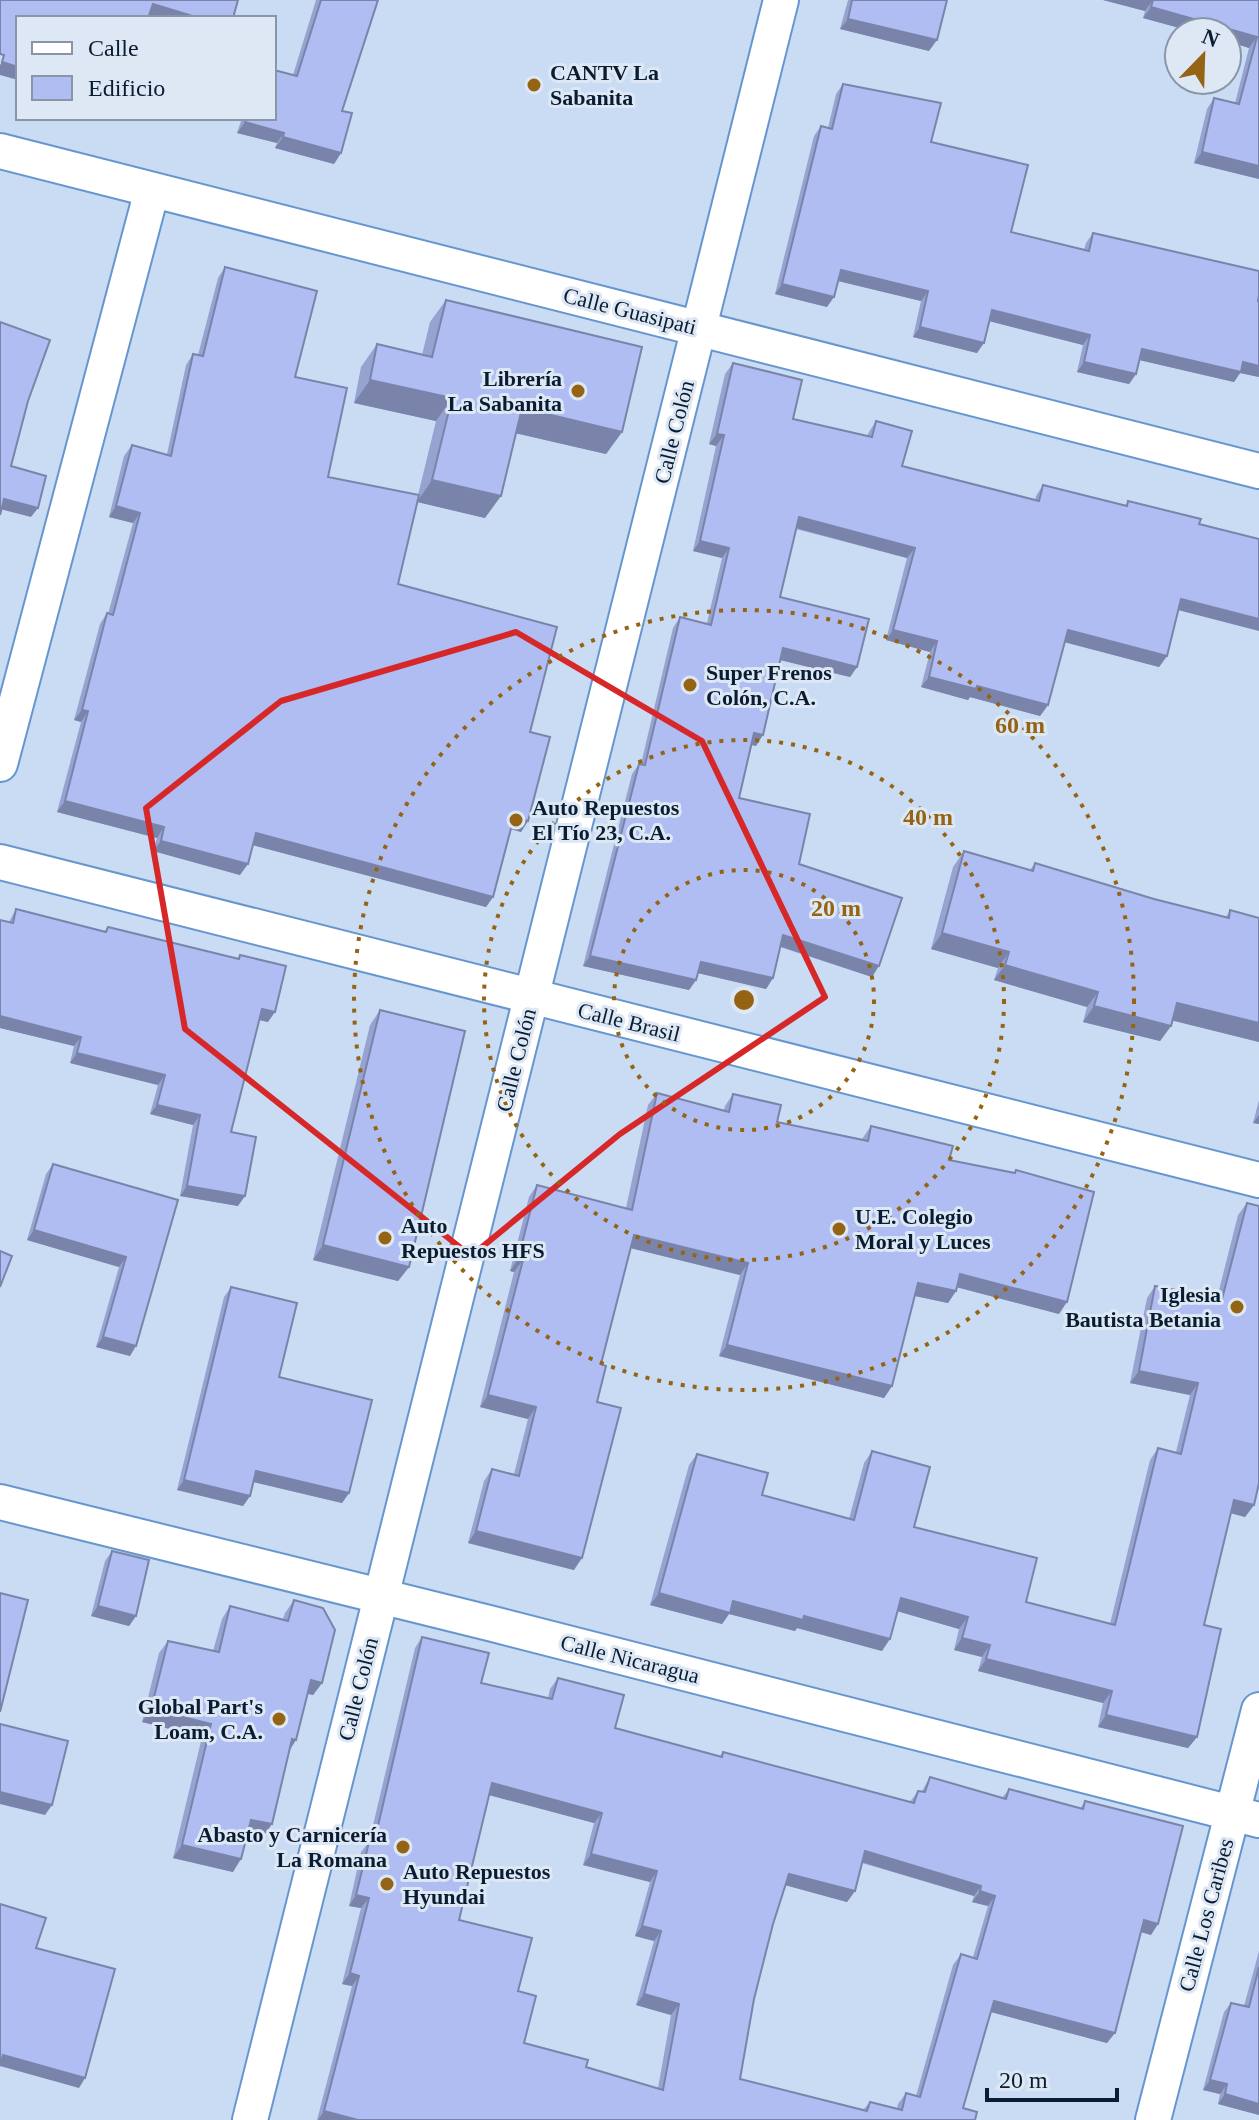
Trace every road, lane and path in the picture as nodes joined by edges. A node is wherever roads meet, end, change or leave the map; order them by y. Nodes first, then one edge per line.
1 (781, 0) edge
2 (0, 151) edge
3 (152, 190) junction
4 (699, 329) junction
5 (1259, 471) edge
6 (0, 764) edge
7 (0, 862) edge
8 (532, 997) junction
9 (1259, 1180) edge
10 (0, 1502) edge
11 (382, 1596) junction
12 (1259, 1710) edge
13 (1246, 1817) edge
14 (250, 2120) edge
15 (1153, 2120) edge

1 - 4 street, Calle Colón
2 - 3 street, Calle Guasipati
3 - 4 street, Calle Guasipati
3 - 6 street
4 - 5 street, Calle Guasipati
4 - 8 street, Calle Colón
7 - 8 street, Calle Brasil
8 - 9 street, Calle Brasil
8 - 11 street, Calle Colón
10 - 11 street, Calle Nicaragua
11 - 13 street, Calle Nicaragua
11 - 14 street, Calle Colón
12 - 13 street, Calle Los Caribes
13 - 15 street, Calle Los Caribes

